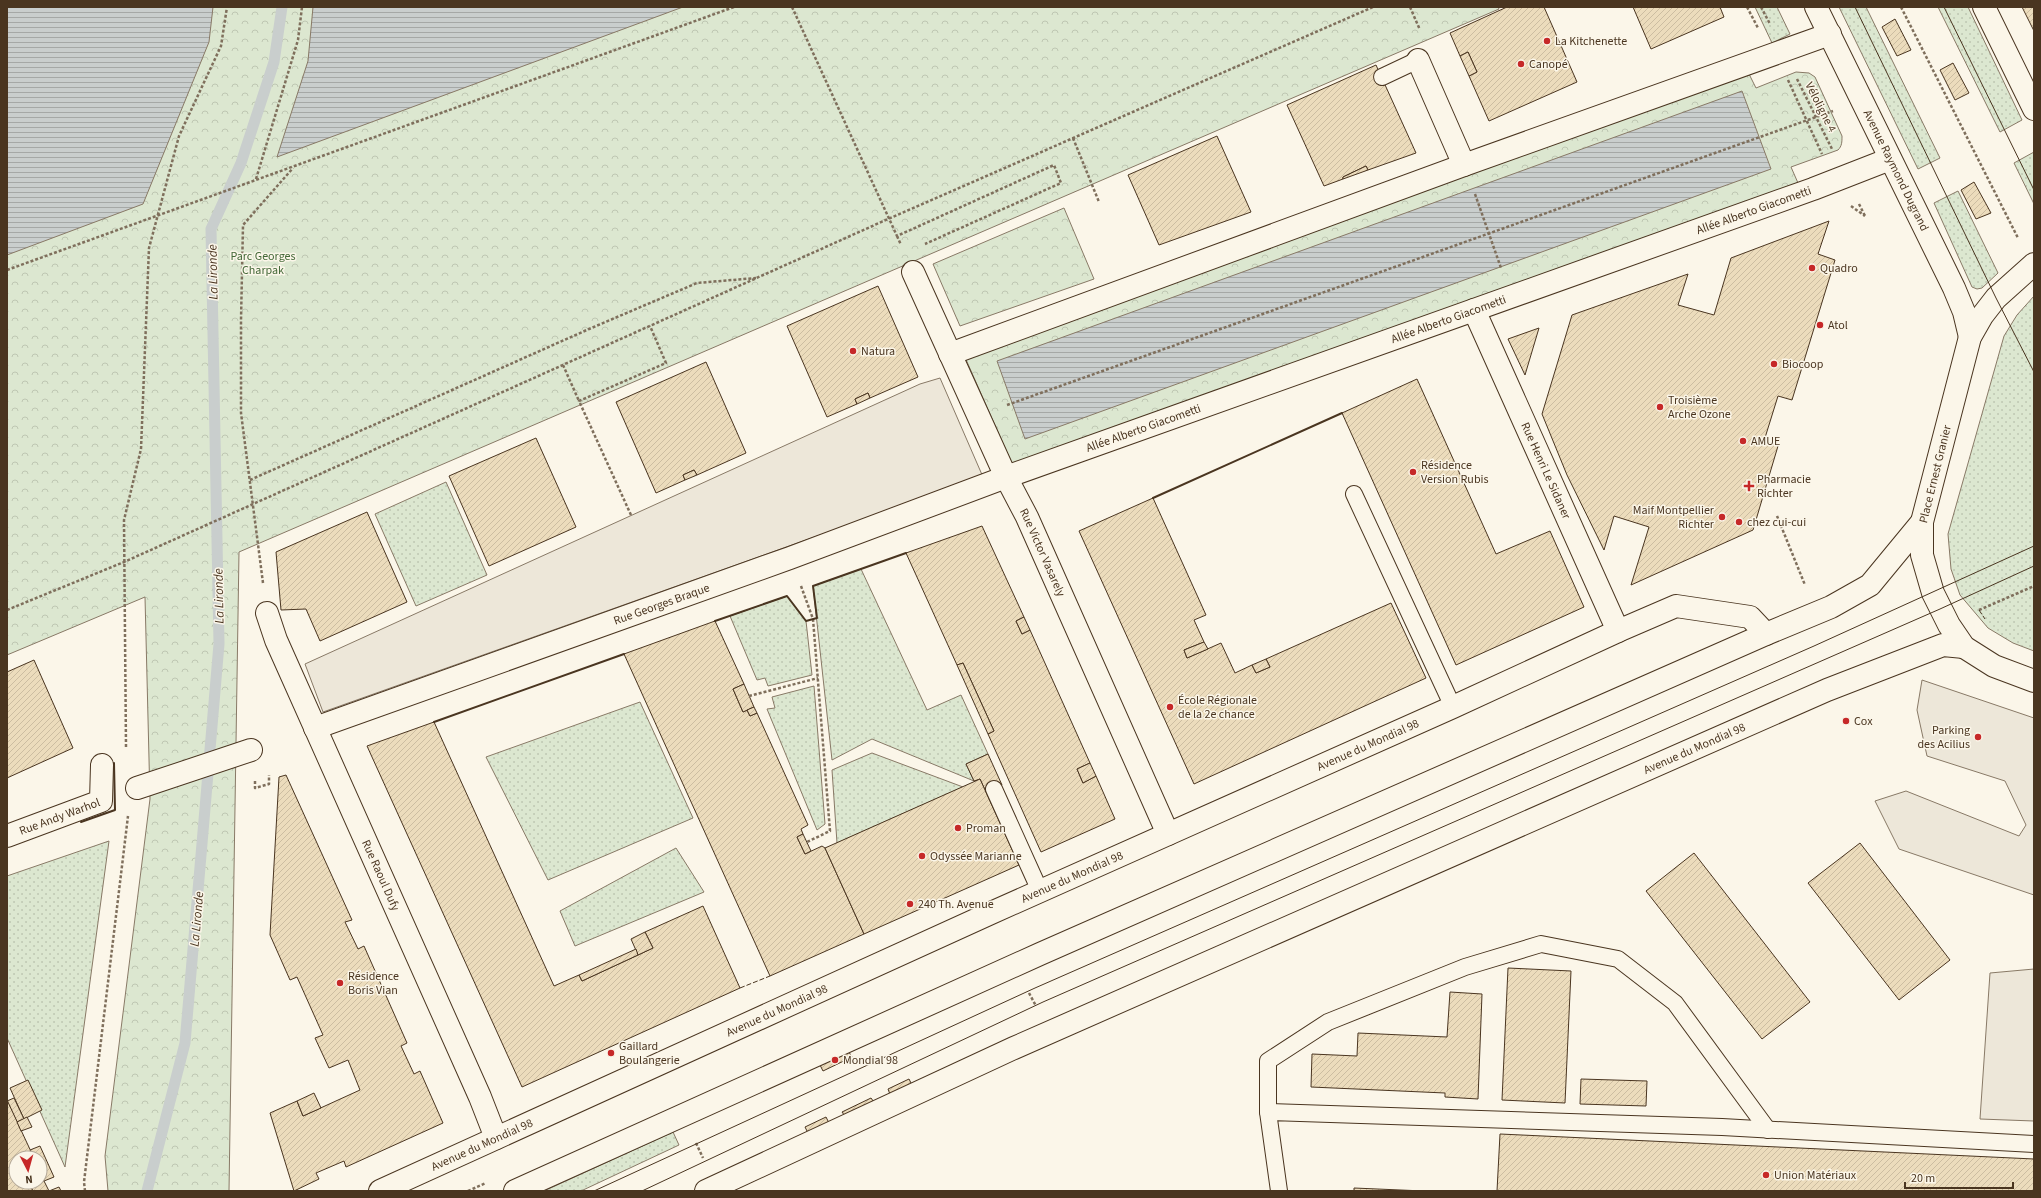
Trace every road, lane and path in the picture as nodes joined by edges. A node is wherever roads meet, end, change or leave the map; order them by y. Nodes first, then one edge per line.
1 (227, 7) edge
2 (302, 7) edge
3 (734, 7) edge
4 (792, 7) edge
5 (1373, 7) edge
6 (1761, 7) edge
7 (1816, 7) edge
8 (1901, 7) edge
9 (1984, 7) edge
10 (1830, 34) junction
11 (1777, 53) junction
12 (1418, 60) joint
13 (1382, 77) dead end
14 (2034, 109) edge
15 (1834, 111) dead end
16 (1816, 118) junction
17 (1807, 121) junction
18 (1073, 138) junction
19 (1890, 159) junction
20 (1464, 165) junction
21 (294, 167) junction
22 (1840, 178) junction
23 (256, 180) junction
24 (1099, 202) dead end
25 (157, 217) junction
26 (888, 219) junction
27 (1489, 234) junction
28 (919, 247) dead end
29 (2032, 265) edge
30 (7, 270) edge
31 (913, 272) dead end
32 (758, 278) junction
33 (1512, 297) junction
34 (1474, 310) junction
35 (650, 326) junction
36 (1970, 337) junction
37 (950, 354) junction
38 (563, 365) junction
39 (579, 401) junction
40 (979, 415) junction
41 (1006, 478) junction
42 (250, 480) junction
43 (1354, 494) dead end
44 (253, 505) junction
45 (631, 515) dead end
46 (1777, 516) dead end
47 (1922, 522) junction
48 (790, 558) junction
49 (124, 562) junction
50 (2034, 586) edge
51 (7, 610) edge
52 (1979, 610) dead end
53 (267, 613) joint
54 (1817, 613) junction
55 (1618, 630) junction
56 (1766, 634) junction
57 (1964, 647) junction
58 (818, 678) junction
59 (2034, 681) edge
60 (750, 696) dead end
61 (1453, 707) junction
62 (315, 728) junction
63 (251, 750) dead end
64 (127, 752) dead end
65 (102, 765) dead end
66 (137, 788) dead end
67 (994, 789) dead end
68 (128, 808) dead end
69 (1168, 834) junction
70 (7, 836) edge
71 (807, 842) dead end
72 (1040, 891) junction
73 (1268, 1112) junction
74 (1768, 1130) junction
75 (496, 1138) junction
76 (2034, 1144) edge
77 (85, 1191) edge
78 (380, 1191) edge
79 (515, 1191) edge
80 (706, 1191) edge
81 (1278, 1191) edge

1 - 25 path
2 - 23 path
3 - 21 path
4 - 26 path
5 - 18 path
6 - 11 path, Véloligne 4
7 - 10 street, Avenue Raymond Dugrand
8 - 29 path
9 - 14 street
10 - 11 street
10 - 19 street, Avenue Raymond Dugrand
11 - 16 path, Véloligne 4
11 - 17 path
11 - 20 street
12 - 13 lane
12 - 20 street
15 - 16 path
16 - 17 path
16 - 22 path, Véloligne 4
17 - 22 path
17 - 27 path
18 - 24 path
18 - 26 path
19 - 22 street, Allée Alberto Giacometti
19 - 36 street, Avenue Raymond Dugrand
20 - 27 path
20 - 37 street
21 - 23 path
21 - 42 path
22 - 22 path, Véloligne 4
22 - 33 street, Allée Alberto Giacometti
23 - 25 path
25 - 30 path
25 - 49 path
26 - 28 path
26 - 32 path
27 - 33 path
27 - 40 path
29 - 36 street, Place Ernest Granier
31 - 37 street, Rue Victor Vasarely
32 - 35 path
32 - 42 path
33 - 34 street, Allée Alberto Giacometti
34 - 41 street, Allée Alberto Giacometti
34 - 55 street, Rue Henri Le Sidaner
35 - 38 path
35 - 39 path
36 - 47 street, Place Ernest Granier
37 - 40 street, Rue Victor Vasarely
38 - 39 path
38 - 44 path
39 - 45 path
40 - 41 street, Rue Victor Vasarely
41 - 48 street, Rue Georges Braque
41 - 69 street, Rue Victor Vasarely
42 - 44 path
43 - 61 lane
44 - 49 path
44 - 53 path
46 - 54 path
47 - 54 street
47 - 57 street, Place Ernest Granier
48 - 58 path
48 - 62 street, Rue Georges Braque
49 - 51 path
49 - 64 path
50 - 52 path
53 - 62 street, Rue Raoul Dufy
54 - 56 street
55 - 56 street, Avenue du Mondial 98
55 - 61 street, Avenue du Mondial 98
56 - 79 street
57 - 59 street, Place Ernest Granier
57 - 80 street, Avenue du Mondial 98
58 - 60 path
58 - 71 path
61 - 69 street, Avenue du Mondial 98
62 - 75 street, Rue Raoul Dufy
63 - 66 street
65 - 70 street, Rue Andy Warhol
67 - 72 lane
68 - 77 path
69 - 72 street, Avenue du Mondial 98
72 - 75 street, Avenue du Mondial 98
73 - 74 lane
73 - 74 lane
73 - 81 lane
74 - 76 lane
75 - 78 street, Avenue du Mondial 98

